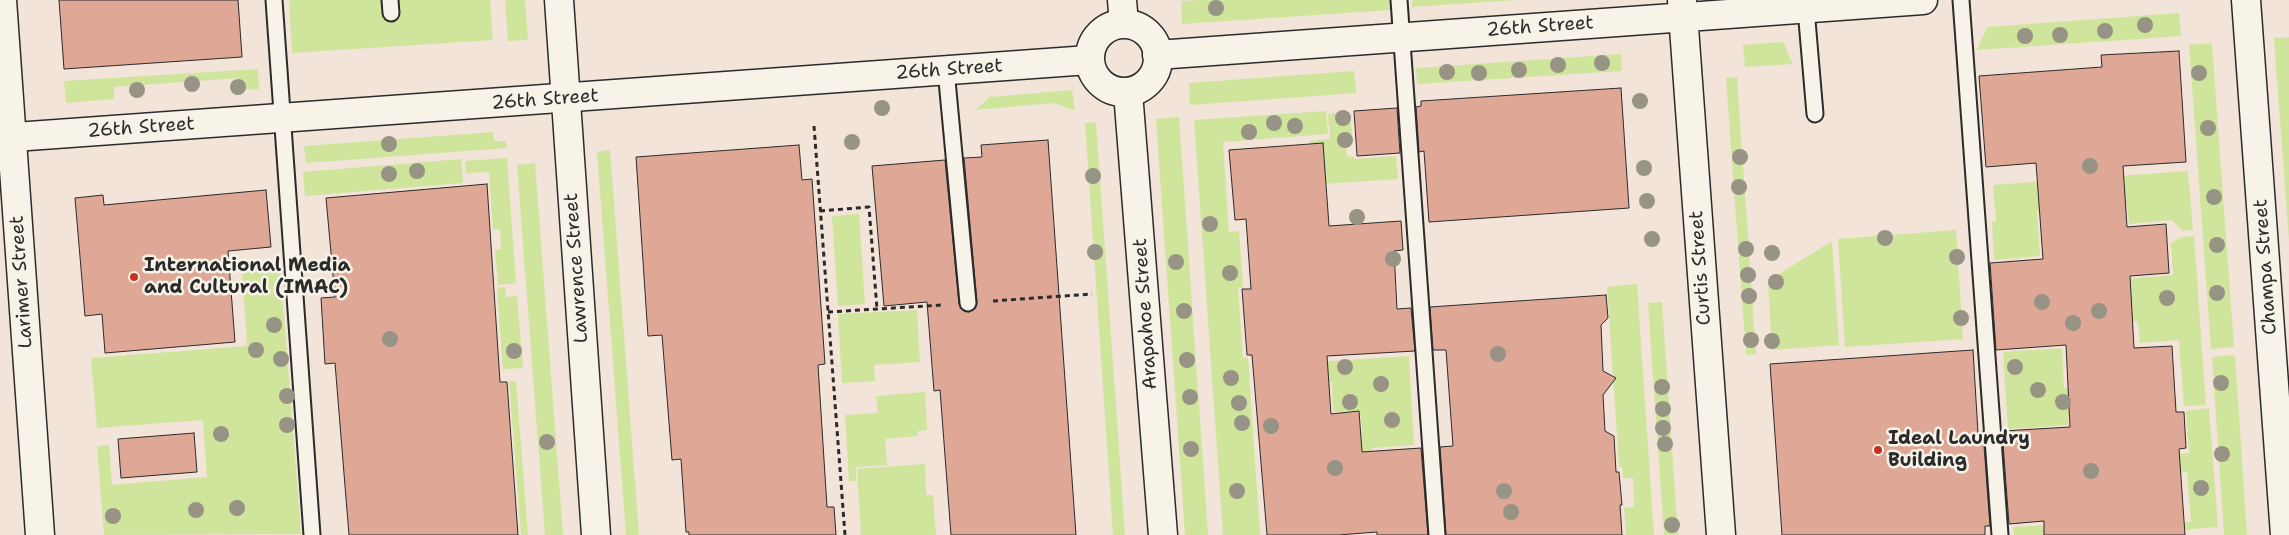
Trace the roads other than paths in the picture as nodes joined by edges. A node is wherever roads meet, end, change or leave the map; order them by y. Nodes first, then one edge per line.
1 (2, 0) edge
2 (274, 0) edge
3 (559, 0) edge
4 (1399, 0) edge
5 (1923, 0) edge
6 (1961, 0) edge
7 (2246, 0) edge
8 (1682, 9) edge
9 (1806, 9) junction
10 (1123, 12) edge
11 (1401, 37) junction
12 (1157, 55) junction
13 (1090, 60) junction
14 (946, 70) junction
15 (1128, 92) junction
16 (566, 98) junction
17 (1815, 114) dead end
18 (282, 118) junction
19 (6, 138) edge
20 (968, 303) dead end
21 (40, 535) edge
22 (312, 535) edge
23 (596, 535) edge
24 (1163, 535) edge
25 (1437, 535) edge
26 (1721, 535) edge
27 (2000, 535) edge
28 (2285, 535) edge

1 - 19 street, Larimer Street
2 - 18 lane
3 - 16 street, Lawrence Street
4 - 11 lane
5 - 9 street, 26th Street
6 - 27 lane
7 - 28 street, Champa Street
8 - 9 street, 26th Street
8 - 11 street, 26th Street
8 - 26 street, Curtis Street
9 - 17 lane
10 - 12 street
10 - 13 street
11 - 12 street, 26th Street
11 - 25 lane
12 - 15 street
13 - 14 street, 26th Street
13 - 15 street
14 - 16 street, 26th Street
14 - 20 lane
15 - 24 street, Arapahoe Street
16 - 18 street, 26th Street
16 - 23 street, Lawrence Street
18 - 19 street, 26th Street
18 - 22 lane
19 - 21 street, Larimer Street

